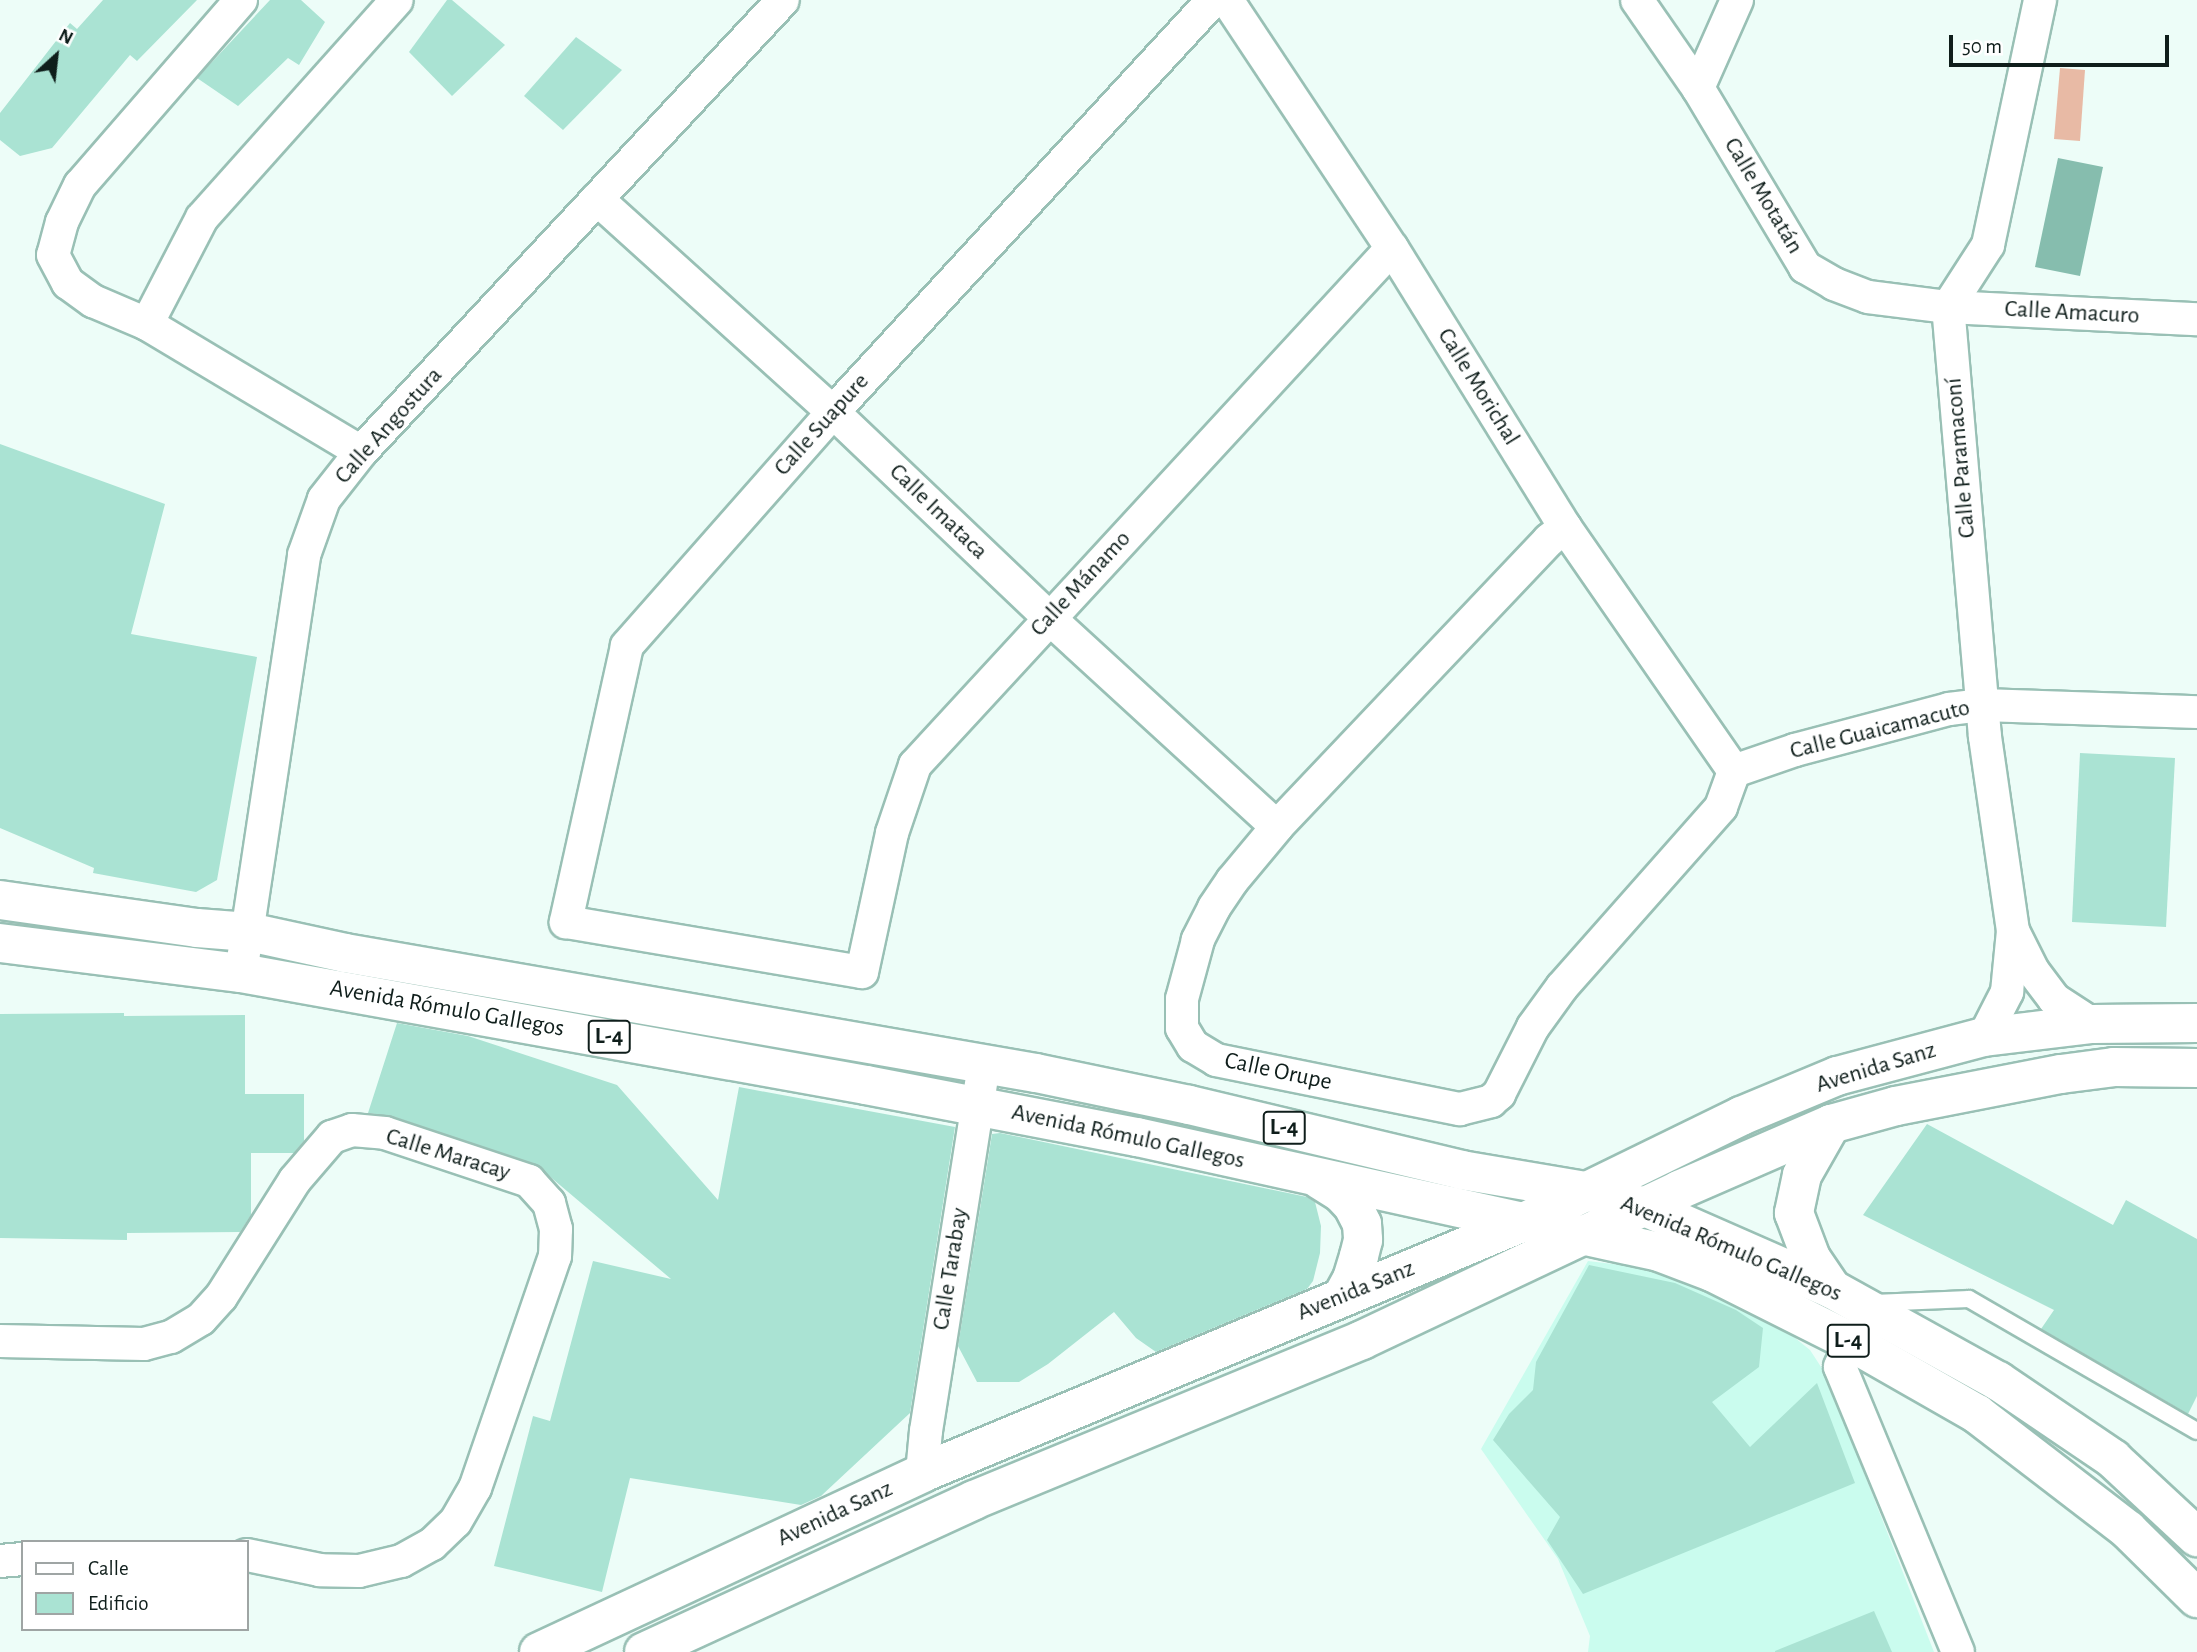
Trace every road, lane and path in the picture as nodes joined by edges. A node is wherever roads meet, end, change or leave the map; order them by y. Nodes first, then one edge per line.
1 (241, 0) edge
2 (397, 0) edge
3 (783, 0) edge
4 (1213, 0) edge
5 (1227, 0) edge
6 (1637, 0) edge
7 (1737, 0) edge
8 (2040, 0) edge
9 (1698, 88) junction
10 (597, 199) junction
11 (1392, 248) junction
12 (1948, 307) junction
13 (2197, 319) edge
14 (147, 324) junction
15 (834, 412) junction
16 (361, 452) junction
17 (1565, 527) junction
18 (1049, 618) junction
19 (1983, 705) junction
20 (2197, 712) edge
21 (1734, 771) junction
22 (1277, 827) junction
23 (0, 900) edge
24 (2013, 931) junction
25 (249, 932) junction
26 (0, 943) edge
27 (862, 972) joint
28 (241, 973) junction
29 (2197, 1023) edge
30 (2092, 1024) junction
31 (1984, 1037) junction
32 (984, 1065) junction
33 (2197, 1068) edge
34 (977, 1106) junction
35 (1831, 1124) junction
36 (1318, 1179) junction
37 (1585, 1191) junction
38 (1645, 1208) junction
39 (1526, 1221) junction
40 (1584, 1236) junction
41 (1846, 1296) junction
42 (1342, 1297) junction
43 (0, 1341) edge
44 (1852, 1342) junction
45 (2197, 1431) edge
46 (922, 1474) junction
47 (2180, 1510) edge
48 (2197, 1537) edge
49 (248, 1555) edge
50 (21, 1559) edge
51 (0, 1561) edge
52 (2197, 1598) edge
53 (539, 1652) edge
54 (644, 1652) edge
55 (1958, 1652) edge

1 - 14 street
2 - 14 street
3 - 10 street, Calle Angostura
4 - 15 street, Calle Suapure
5 - 11 street, Calle Morichal
6 - 9 street, Calle Motatán
7 - 9 street
8 - 12 street
9 - 12 street, Calle Motatán
10 - 15 street, Calle Imataca
10 - 16 street, Calle Angostura
11 - 17 street, Calle Morichal
11 - 18 street, Calle Mánamo
12 - 13 street, Calle Amacuro
12 - 19 street, Calle Paramaconí
14 - 16 street
15 - 18 street, Calle Imataca
15 - 27 street, Calle Suapure
16 - 25 street, Calle Angostura
17 - 21 street, Calle Morichal
17 - 22 street, Calle Orupe
18 - 22 street, Calle Imataca
18 - 27 street, Calle Mánamo
19 - 20 street, Calle Guaicamacuto
19 - 21 street, Calle Guaicamacuto
19 - 24 street, Calle Paramaconí
21 - 22 street, Calle Orupe
23 - 25 main road, Avenida Rómulo Gallegos / L-4
24 - 30 street, Calle Paramaconí
24 - 31 street, Calle Paramaconí
25 - 28 street, Calle Angostura
25 - 32 main road, Avenida Rómulo Gallegos / L-4
26 - 28 main road, Avenida Rómulo Gallegos / L-4
28 - 34 main road, Avenida Rómulo Gallegos / L-4
29 - 30 main road, Avenida Sanz
30 - 31 main road, Avenida Sanz
31 - 37 main road, Avenida Sanz
32 - 34 street, Calle Tarabay
32 - 37 main road, Avenida Rómulo Gallegos / L-4
33 - 35 main road, Avenida Sanz
34 - 36 main road, Avenida Rómulo Gallegos / L-4
34 - 46 street, Calle Tarabay
35 - 38 main road, Avenida Sanz
35 - 41 main road
36 - 39 main road, Avenida Rómulo Gallegos / L-4
36 - 42 main road
37 - 38 main road, Avenida Rómulo Gallegos / L-4
37 - 39 main road, Avenida Sanz
38 - 40 main road, Avenida Sanz
38 - 41 main road, Avenida Rómulo Gallegos / L-4
39 - 40 main road, Avenida Rómulo Gallegos / L-4
39 - 42 main road, Avenida Sanz
40 - 44 main road, Avenida Rómulo Gallegos / L-4
40 - 54 main road, Avenida Sanz
41 - 45 lane
41 - 47 main road, Avenida Rómulo Gallegos / L-4
42 - 46 main road, Avenida Sanz
43 - 49 street, Calle Maracay
44 - 52 main road, Avenida Rómulo Gallegos / L-4
44 - 55 street
46 - 53 main road, Avenida Sanz
47 - 48 main road, Avenida Rómulo Gallegos / L-4
50 - 51 street

